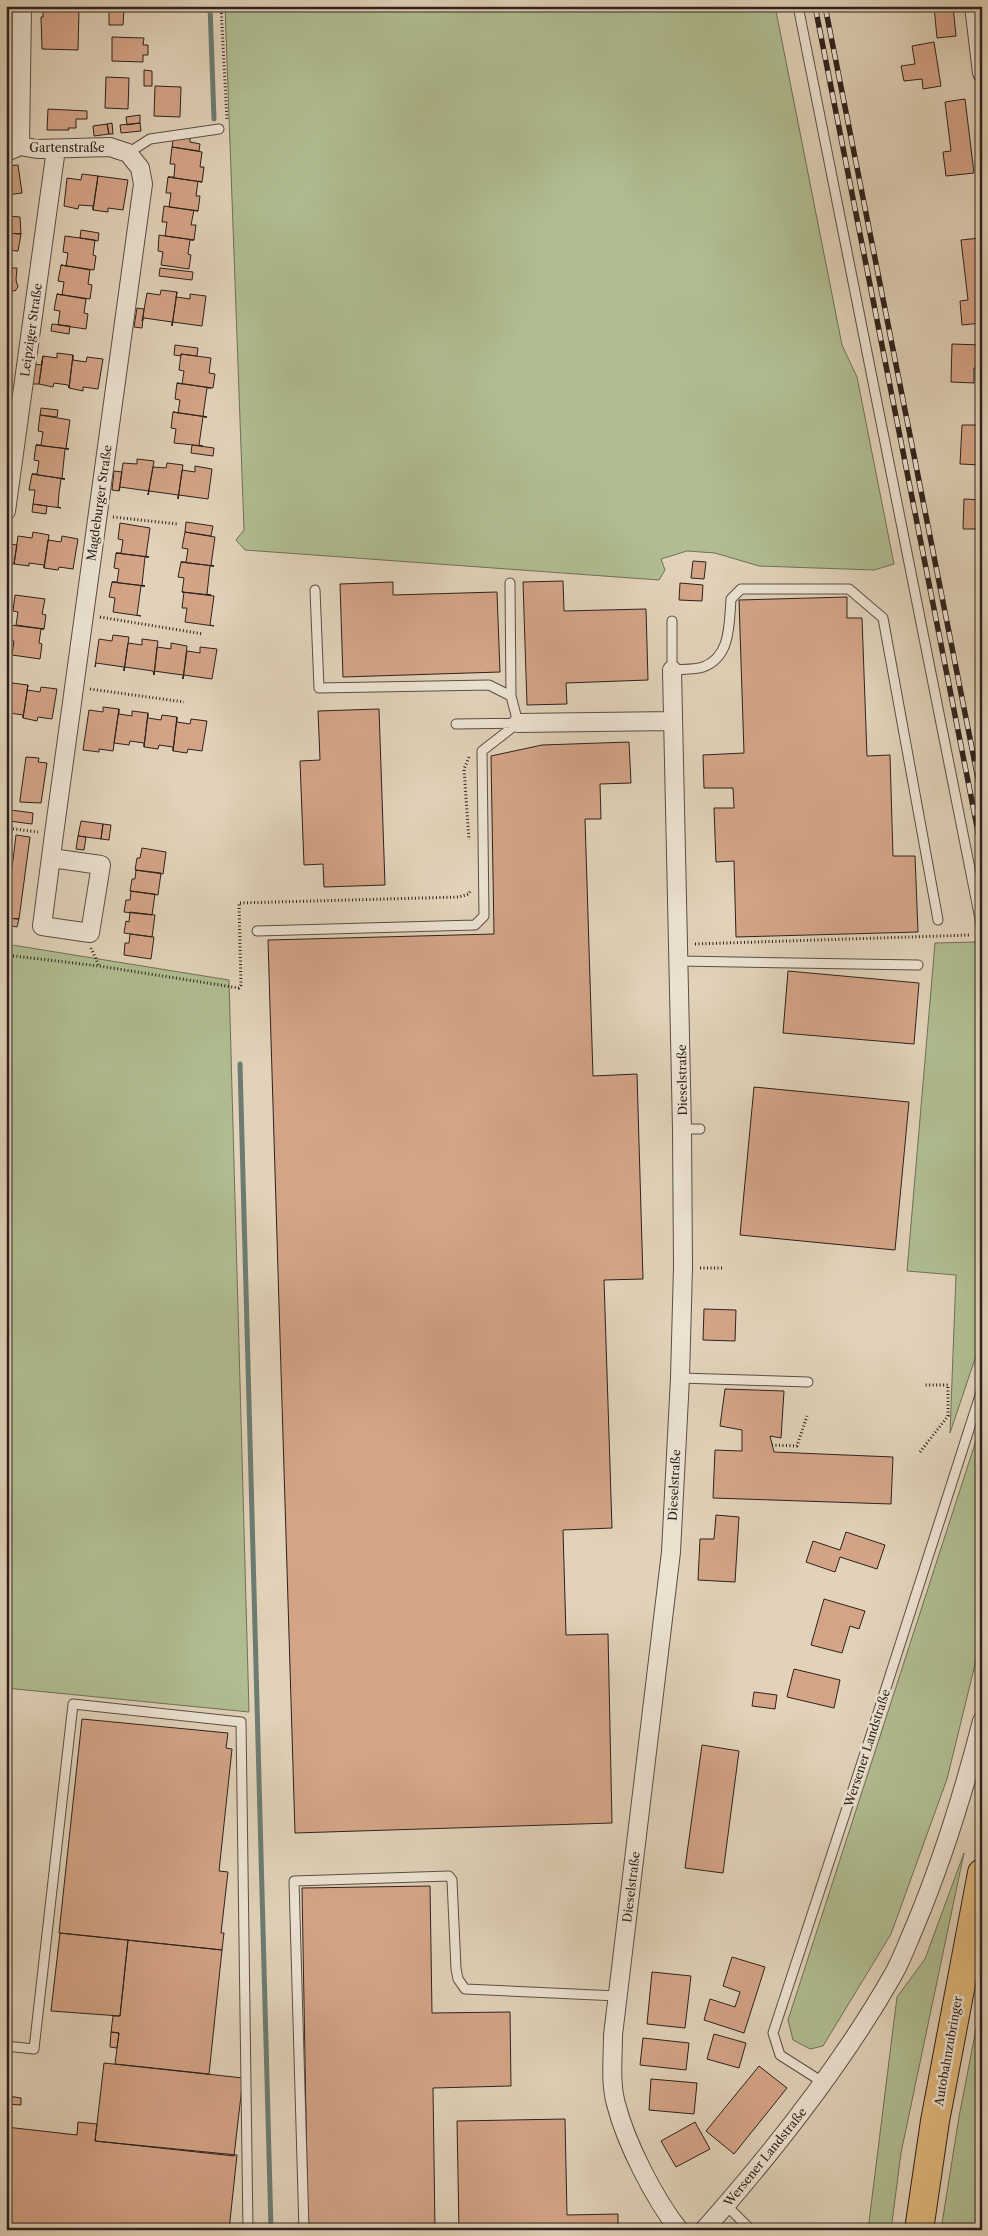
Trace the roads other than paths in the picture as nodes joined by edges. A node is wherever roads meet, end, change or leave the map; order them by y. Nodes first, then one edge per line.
1 (22, 6) edge
2 (798, 6) edge
3 (974, 6) edge
4 (982, 73) edge
5 (219, 129) road end
6 (13, 149) edge
7 (56, 149) junction
8 (128, 153) junction
9 (6, 510) edge
10 (510, 582) dead end
11 (315, 590) dead end
12 (672, 621) dead end
13 (672, 670) junction
14 (511, 696) junction
15 (673, 721) junction
16 (518, 722) junction
17 (456, 724) dead end
18 (51, 858) junction
19 (938, 920) dead end
20 (982, 929) edge
21 (257, 931) dead end
22 (679, 953) junction
23 (918, 965) dead end
24 (680, 1378) junction
25 (808, 1382) dead end
26 (982, 1390) edge
27 (982, 1721) edge
28 (982, 1873) edge
29 (618, 1996) junction
30 (6, 2046) edge
31 (824, 2083) junction
32 (726, 2205) junction
33 (248, 2230) edge
34 (304, 2230) edge
35 (679, 2230) edge
36 (704, 2230) edge
37 (751, 2230) edge
38 (919, 2230) edge

1 - 6 street
2 - 20 lane
3 - 4 street
5 - 8 lane
6 - 7 street, Gartenstraße
7 - 8 street, Gartenstraße
7 - 9 street, Leipziger Straße
8 - 18 street, Magdeburger Straße
10 - 14 lane
11 - 14 lane
12 - 13 lane
13 - 15 street, Dieselstraße
13 - 19 lane
14 - 16 lane
15 - 16 street
15 - 22 street, Dieselstraße
16 - 17 lane
16 - 21 lane
18 - 18 street, Magdeburger Straße
22 - 23 lane
22 - 24 street, Dieselstraße
24 - 25 lane
24 - 29 street, Dieselstraße
26 - 31 lane, Wersener Landstraße
27 - 31 street, Wersener Landstraße
28 - 38 highway, Autobahnzubringer
29 - 34 lane
29 - 35 street, Dieselstraße
30 - 33 lane
31 - 32 street, Wersener Landstraße
32 - 36 street, Wersener Landstraße
32 - 37 lane

